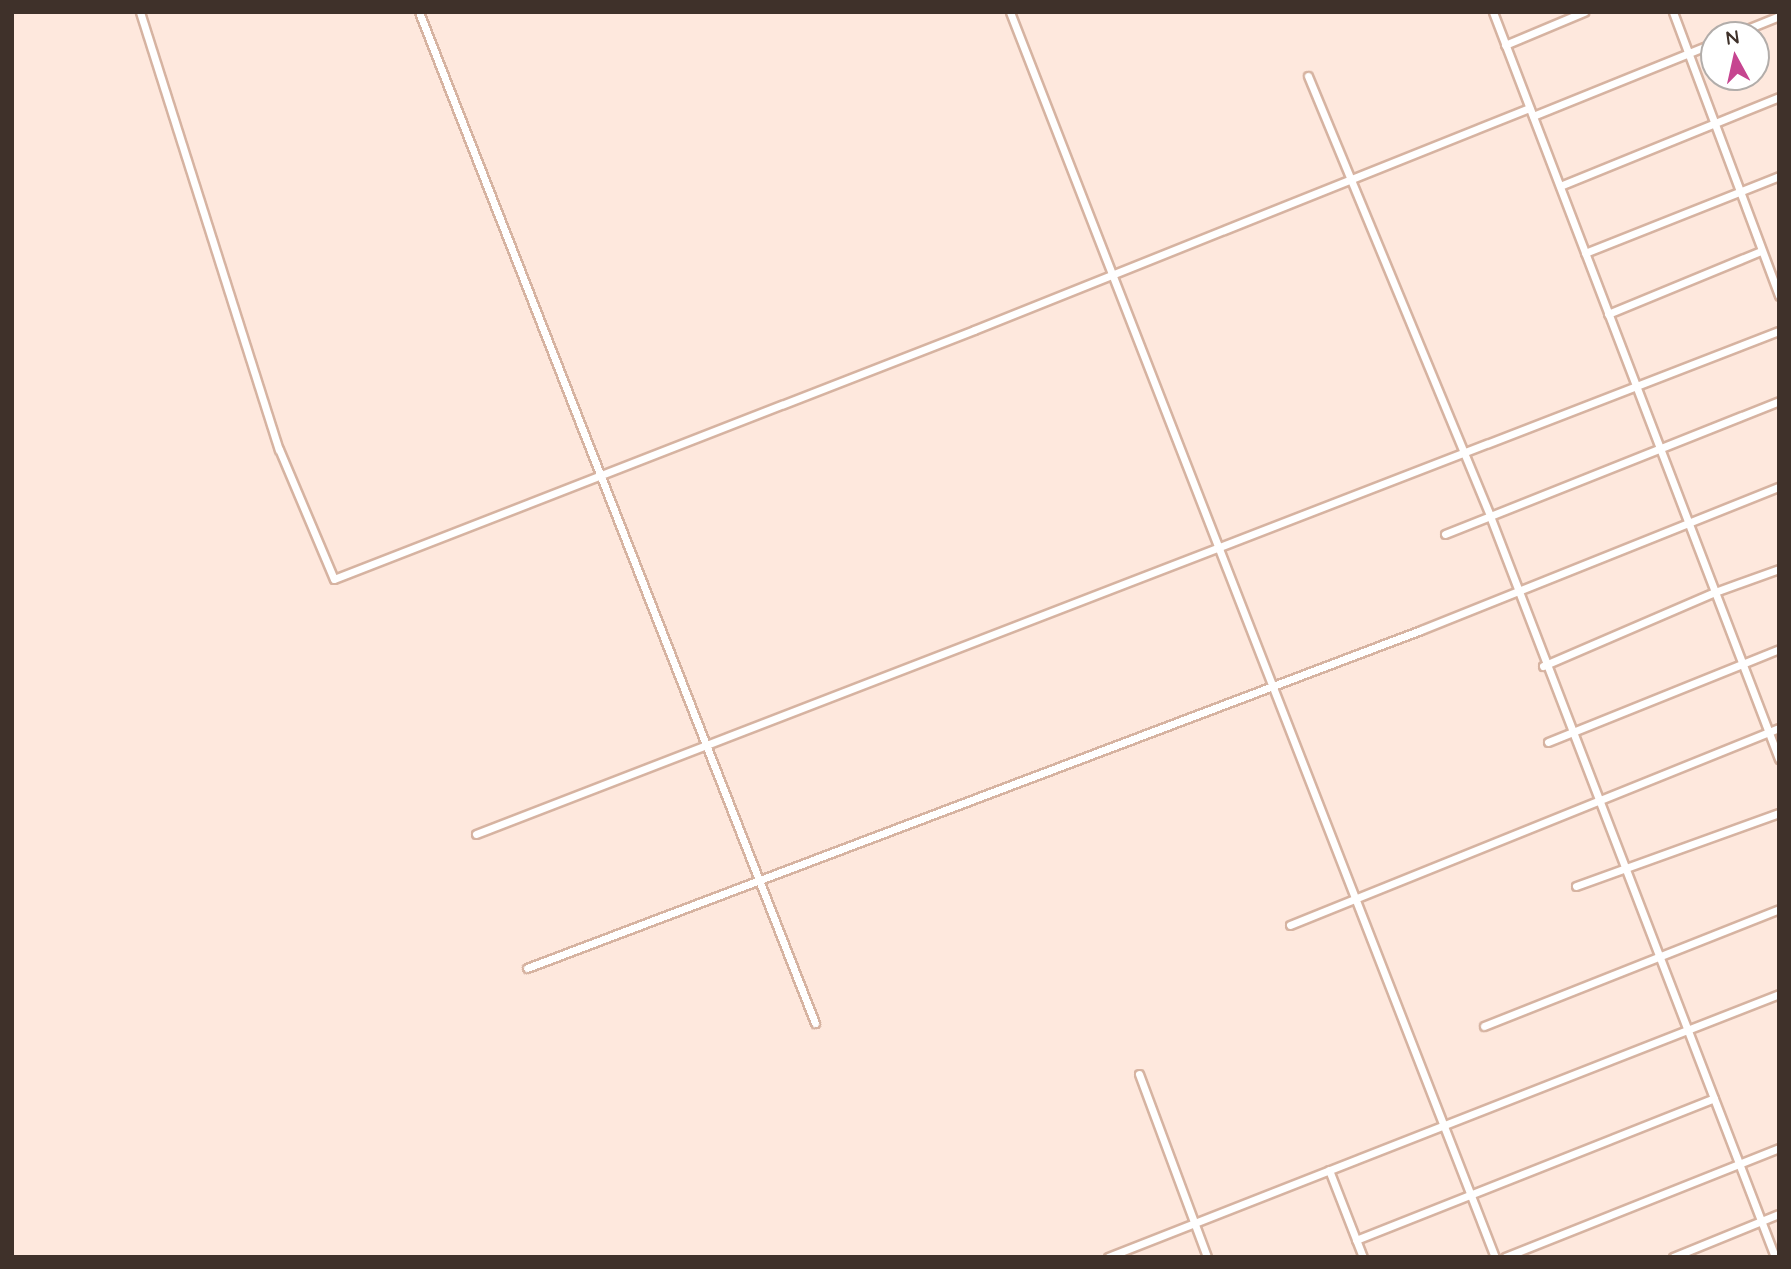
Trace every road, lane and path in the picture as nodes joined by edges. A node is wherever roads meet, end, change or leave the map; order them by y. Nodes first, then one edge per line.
1 (140, 12) edge
2 (419, 12) edge
3 (1010, 12) edge
4 (1493, 12) edge
5 (1584, 12) edge
6 (1673, 12) edge
7 (1505, 45) junction
8 (1700, 48) edge
9 (1688, 53) junction
10 (1308, 76) dead end
11 (1779, 97) edge
12 (1529, 108) junction
13 (1533, 116) junction
14 (1713, 122) junction
15 (1779, 176) edge
16 (1351, 180) junction
17 (1560, 186) junction
18 (1739, 192) junction
19 (1761, 251) junction
20 (1585, 253) junction
21 (1112, 275) junction
22 (1779, 296) edge
23 (1608, 314) junction
24 (1779, 331) edge
25 (1636, 386) junction
26 (1779, 401) edge
27 (1660, 449) junction
28 (1464, 453) junction
29 (600, 475) junction
30 (1779, 487) edge
31 (1490, 516) junction
32 (1689, 524) junction
33 (1445, 534) dead end
34 (1218, 547) junction
35 (1779, 569) edge
36 (1519, 591) junction
37 (1715, 592) junction
38 (1779, 649) edge
39 (1742, 663) junction
40 (1545, 665) junction
41 (1273, 686) junction
42 (1779, 728) edge
43 (1573, 732) junction
44 (1769, 733) junction
45 (1548, 742) dead end
46 (706, 745) junction
47 (1779, 759) edge
48 (1599, 800) junction
49 (1779, 813) edge
50 (476, 834) dead end
51 (1625, 868) junction
52 (759, 880) junction
53 (1576, 886) dead end
54 (1355, 899) junction
55 (1779, 909) edge
56 (1290, 925) dead end
57 (1659, 956) junction
58 (527, 968) dead end
59 (1779, 994) edge
60 (815, 1023) dead end
61 (1484, 1026) dead end
62 (1687, 1030) junction
63 (1139, 1074) dead end
64 (1714, 1098) junction
65 (1443, 1125) junction
66 (1779, 1148) edge
67 (1739, 1164) junction
68 (1329, 1170) junction
69 (1471, 1195) junction
70 (1779, 1214) edge
71 (1761, 1221) junction
72 (1193, 1223) junction
73 (1356, 1240) junction
74 (1108, 1257) edge
75 (1207, 1257) edge
76 (1363, 1257) edge
77 (1495, 1257) edge
78 (1505, 1257) edge
79 (1673, 1257) edge
80 (1775, 1257) edge

1 - 29 street
2 - 29 street
3 - 21 street
4 - 7 street
5 - 7 street
6 - 9 street
7 - 12 street
8 - 9 street
9 - 13 street
9 - 14 street
10 - 16 street
11 - 14 street
12 - 13 street
12 - 16 street
13 - 17 street
14 - 17 street
14 - 18 street
15 - 18 street
16 - 21 street
16 - 28 street
17 - 20 street
18 - 19 street
18 - 20 street
19 - 22 street
19 - 23 street
20 - 23 street
21 - 29 street
21 - 34 street
23 - 25 street
24 - 25 street
25 - 27 street
25 - 28 street
26 - 27 street
27 - 31 street
27 - 32 street
28 - 31 street
28 - 34 street
29 - 46 street
30 - 32 street
31 - 33 street
31 - 36 street
32 - 36 street
32 - 37 street
34 - 41 street
34 - 46 street
35 - 37 street
36 - 40 street
36 - 41 street
37 - 39 street
37 - 40 street
38 - 39 street
39 - 43 street
39 - 44 street
40 - 43 street
41 - 52 street
41 - 54 street
42 - 44 street
43 - 45 street
43 - 48 street
44 - 47 street
44 - 48 street
46 - 50 street
46 - 52 street
48 - 51 street
48 - 54 street
49 - 51 street
51 - 53 street
51 - 57 street
52 - 58 street
52 - 60 street
54 - 56 street
54 - 65 street
55 - 57 street
57 - 61 street
57 - 62 street
59 - 62 street
62 - 64 street
62 - 65 street
63 - 72 street
64 - 67 street
64 - 69 street
65 - 68 street
65 - 69 street
66 - 67 street
67 - 71 street
67 - 78 street
68 - 72 street
68 - 73 street
69 - 73 street
69 - 77 street
70 - 71 street
71 - 79 street
71 - 80 street
72 - 74 street
72 - 75 street
73 - 76 street

